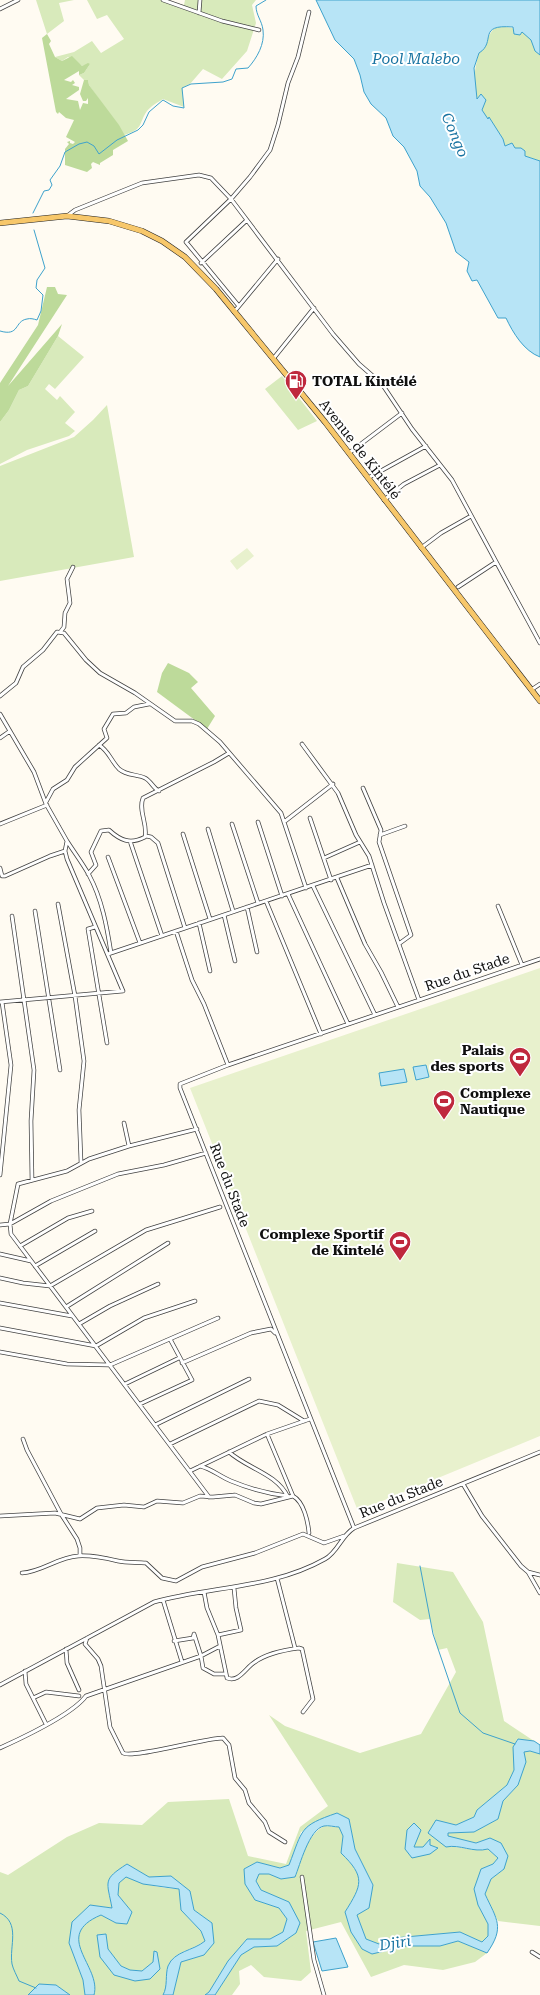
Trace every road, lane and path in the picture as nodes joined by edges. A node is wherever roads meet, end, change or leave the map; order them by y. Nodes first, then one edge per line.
1 (18, 0) edge
2 (162, 0) edge
3 (200, 0) edge
4 (0, 9) edge
5 (309, 12) dead end
6 (199, 13) junction
7 (258, 30) dead end
8 (231, 199) junction
9 (67, 216) junction
10 (247, 220) junction
11 (0, 223) edge
12 (278, 259) junction
13 (202, 263) junction
14 (238, 305) junction
15 (314, 308) junction
16 (234, 312) junction
17 (273, 359) junction
18 (402, 413) junction
19 (426, 446) junction
20 (349, 454) junction
21 (440, 465) junction
22 (368, 478) junction
23 (384, 500) junction
24 (471, 516) junction
25 (421, 548) junction
26 (496, 562) junction
27 (74, 567) dead end
28 (458, 587) dead end
29 (61, 631) junction
30 (540, 643) edge
31 (540, 684) edge
32 (531, 690) junction
33 (0, 696) edge
34 (540, 701) edge
35 (149, 704) junction
36 (0, 714) edge
37 (10, 731) junction
38 (0, 738) edge
39 (302, 744) dead end
40 (99, 745) junction
41 (229, 753) junction
42 (333, 784) junction
43 (151, 785) junction
44 (363, 788) dead end
45 (159, 790) junction
46 (148, 796) junction
47 (46, 804) junction
48 (310, 818) dead end
49 (258, 822) dead end
50 (284, 822) junction
51 (0, 824) edge
52 (232, 824) dead end
53 (405, 826) dead end
54 (208, 829) dead end
55 (183, 834) dead end
56 (380, 834) junction
57 (146, 836) junction
58 (130, 840) junction
59 (67, 841) junction
60 (360, 842) junction
61 (65, 852) junction
62 (108, 857) dead end
63 (324, 858) junction
64 (372, 865) junction
65 (0, 868) edge
66 (88, 874) junction
67 (337, 878) junction
68 (331, 880) junction
69 (313, 886) junction
70 (306, 888) junction
71 (288, 894) junction
72 (282, 896) junction
73 (266, 901) junction
74 (258, 903) junction
75 (58, 904) dead end
76 (498, 906) dead end
77 (247, 907) junction
78 (35, 911) dead end
79 (233, 912) junction
80 (224, 915) junction
81 (12, 916) dead end
82 (210, 919) junction
83 (199, 923) junction
84 (95, 928) junction
85 (185, 928) junction
86 (176, 931) junction
87 (162, 936) junction
88 (140, 943) junction
89 (400, 943) junction
90 (257, 952) dead end
91 (110, 954) junction
92 (540, 959) edge
93 (235, 961) dead end
94 (522, 965) junction
95 (210, 971) dead end
96 (100, 993) junction
97 (75, 996) junction
98 (50, 998) junction
99 (25, 1000) junction
100 (419, 1000) junction
101 (1, 1002) edge
102 (398, 1007) junction
103 (375, 1015) junction
104 (348, 1024) junction
105 (321, 1034) junction
106 (107, 1043) dead end
107 (228, 1065) junction
108 (60, 1070) dead end
109 (124, 1123) dead end
110 (197, 1129) junction
111 (128, 1146) junction
112 (206, 1153) junction
113 (81, 1162) junction
114 (0, 1175) edge
115 (32, 1180) junction
116 (220, 1207) dead end
117 (92, 1211) dead end
118 (10, 1224) junction
119 (0, 1226) edge
120 (95, 1231) dead end
121 (168, 1243) dead end
122 (20, 1246) junction
123 (0, 1254) edge
124 (31, 1261) junction
125 (35, 1266) junction
126 (0, 1278) edge
127 (158, 1284) dead end
128 (50, 1286) junction
129 (195, 1301) dead end
130 (0, 1303) edge
131 (66, 1307) junction
132 (72, 1316) junction
133 (218, 1318) dead end
134 (79, 1324) junction
135 (0, 1328) edge
136 (277, 1335) junction
137 (170, 1339) junction
138 (96, 1346) junction
139 (0, 1352) edge
140 (179, 1358) junction
141 (182, 1363) junction
142 (110, 1365) junction
143 (249, 1379) dead end
144 (125, 1384) junction
145 (140, 1404) junction
146 (310, 1419) junction
147 (304, 1421) junction
148 (155, 1425) junction
149 (267, 1434) junction
150 (23, 1438) dead end
151 (170, 1444) junction
152 (229, 1452) junction
153 (540, 1452) edge
154 (199, 1466) junction
155 (190, 1471) junction
156 (463, 1484) junction
157 (290, 1496) junction
158 (209, 1497) junction
159 (61, 1514) junction
160 (0, 1516) edge
161 (354, 1528) junction
162 (309, 1533) dead end
163 (344, 1536) junction
164 (80, 1556) junction
165 (528, 1572) junction
166 (22, 1573) dead end
167 (540, 1575) edge
168 (277, 1578) junction
169 (234, 1588) junction
170 (204, 1592) junction
171 (540, 1593) edge
172 (163, 1600) junction
173 (218, 1634) junction
174 (87, 1638) junction
175 (174, 1641) junction
176 (220, 1646) junction
177 (296, 1648) junction
178 (66, 1649) junction
179 (201, 1656) junction
180 (182, 1662) junction
181 (25, 1671) junction
182 (225, 1674) junction
183 (0, 1685) edge
184 (78, 1690) dead end
185 (105, 1690) junction
186 (79, 1696) dead end
187 (33, 1698) junction
188 (303, 1712) dead end
189 (46, 1724) junction
190 (0, 1748) edge
191 (285, 1842) dead end
192 (302, 1877) dead end
193 (532, 1952) dead end
194 (540, 1957) edge
195 (324, 1995) edge

1 - 4 street
2 - 6 street
3 - 6 street
5 - 8 street
6 - 7 street
8 - 9 street
8 - 10 street
8 - 13 street
9 - 11 main road, Avenue de Kintélé
9 - 16 main road, Avenue de Kintélé
10 - 12 street
10 - 13 street
12 - 14 street
12 - 15 street
13 - 14 street
14 - 16 street
15 - 17 street
15 - 18 street
16 - 17 main road, Avenue de Kintélé
17 - 20 main road, Avenue de Kintélé
18 - 19 street
18 - 20 street
19 - 21 street
19 - 22 street
20 - 22 main road, Avenue de Kintélé
21 - 23 street
21 - 24 street
22 - 23 main road, Avenue de Kintélé
23 - 25 main road, Avenue de Kintélé
24 - 25 street
24 - 26 street
25 - 32 main road, Avenue de Kintélé
26 - 28 street
26 - 30 street
27 - 29 street
29 - 33 street
29 - 35 street
31 - 32 street
32 - 34 main road, Avenue de Kintélé
35 - 40 street
35 - 41 street
36 - 37 street
37 - 38 street
37 - 47 street
39 - 42 street
40 - 43 street
40 - 47 street
41 - 45 street
41 - 50 street
42 - 50 street
42 - 60 street
43 - 45 street
43 - 46 street
44 - 56 street
45 - 46 street
46 - 57 street
47 - 51 street
47 - 59 street
48 - 63 street
49 - 72 street
50 - 70 street
52 - 74 street
53 - 56 street
54 - 79 street
55 - 82 street
56 - 89 street
57 - 58 street
57 - 85 street
58 - 66 street
58 - 87 street
59 - 61 street
59 - 66 street
60 - 63 street
60 - 64 street
61 - 65 street
61 - 84 street
62 - 88 street
63 - 68 street
64 - 67 street
64 - 89 street
66 - 91 street
67 - 68 street
67 - 102 street
68 - 69 street
69 - 70 street
69 - 103 street
70 - 71 street
71 - 72 street
71 - 104 street
72 - 73 street
73 - 74 street
73 - 105 street
74 - 77 street
75 - 97 street
76 - 94 street
77 - 79 street
77 - 90 street
78 - 98 street
79 - 80 street
80 - 82 street
80 - 93 street
81 - 99 street
82 - 83 street
83 - 85 street
83 - 95 street
84 - 91 street
84 - 96 street
85 - 86 street
86 - 87 street
86 - 107 street
87 - 88 street
88 - 91 street
89 - 100 street
91 - 96 street
92 - 94 street, Rue du Stade
94 - 100 street, Rue du Stade
96 - 97 street
96 - 106 street
97 - 98 street
97 - 113 street
98 - 99 street
98 - 108 street
99 - 101 street
99 - 115 street
100 - 102 street, Rue du Stade
101 - 114 street
102 - 103 street, Rue du Stade
103 - 104 street, Rue du Stade
104 - 105 street, Rue du Stade
105 - 107 street, Rue du Stade
107 - 110 street, Rue du Stade
109 - 111 street
110 - 111 street
110 - 112 street, Rue du Stade
111 - 113 street
112 - 118 street
112 - 136 street, Rue du Stade
113 - 115 street
115 - 118 street
116 - 128 street
117 - 122 street
118 - 119 street
118 - 122 street
120 - 125 street
121 - 131 street
122 - 124 street
123 - 124 street
124 - 125 street
125 - 128 street
126 - 128 street
127 - 134 street
128 - 131 street
129 - 138 street
130 - 132 street
131 - 132 street
132 - 134 street
133 - 137 street
134 - 138 street
135 - 138 street
136 - 141 street
136 - 146 street, Rue du Stade
137 - 140 street
137 - 142 street
138 - 142 street
139 - 142 street
140 - 141 street
140 - 144 street
141 - 145 street
142 - 144 street
143 - 148 street
144 - 145 street
145 - 148 street
146 - 147 street
146 - 161 street, Rue du Stade
147 - 149 street
147 - 151 street
148 - 151 street
149 - 152 street
149 - 157 street
150 - 159 street
151 - 155 street
152 - 154 street
152 - 157 street
153 - 156 street, Rue du Stade
154 - 155 street
154 - 157 street
155 - 158 street
156 - 161 street, Rue du Stade
156 - 165 street
157 - 158 street
157 - 162 street
158 - 159 street
159 - 160 street
159 - 164 street
161 - 163 street
163 - 164 street
163 - 168 street
164 - 166 street
165 - 167 street
165 - 171 street
168 - 169 street
168 - 177 street
169 - 170 street
169 - 173 street
170 - 172 street
170 - 173 street
172 - 174 street
172 - 175 street
173 - 176 street
174 - 178 street
174 - 185 street
175 - 179 street
175 - 180 street
176 - 179 street
176 - 182 street
177 - 182 street
177 - 188 street
178 - 181 street
178 - 184 street
179 - 180 street
179 - 182 street
180 - 185 street
181 - 183 street
181 - 187 street
185 - 189 street
185 - 191 street
186 - 187 street
187 - 189 street
189 - 190 street
192 - 195 street
193 - 194 street

